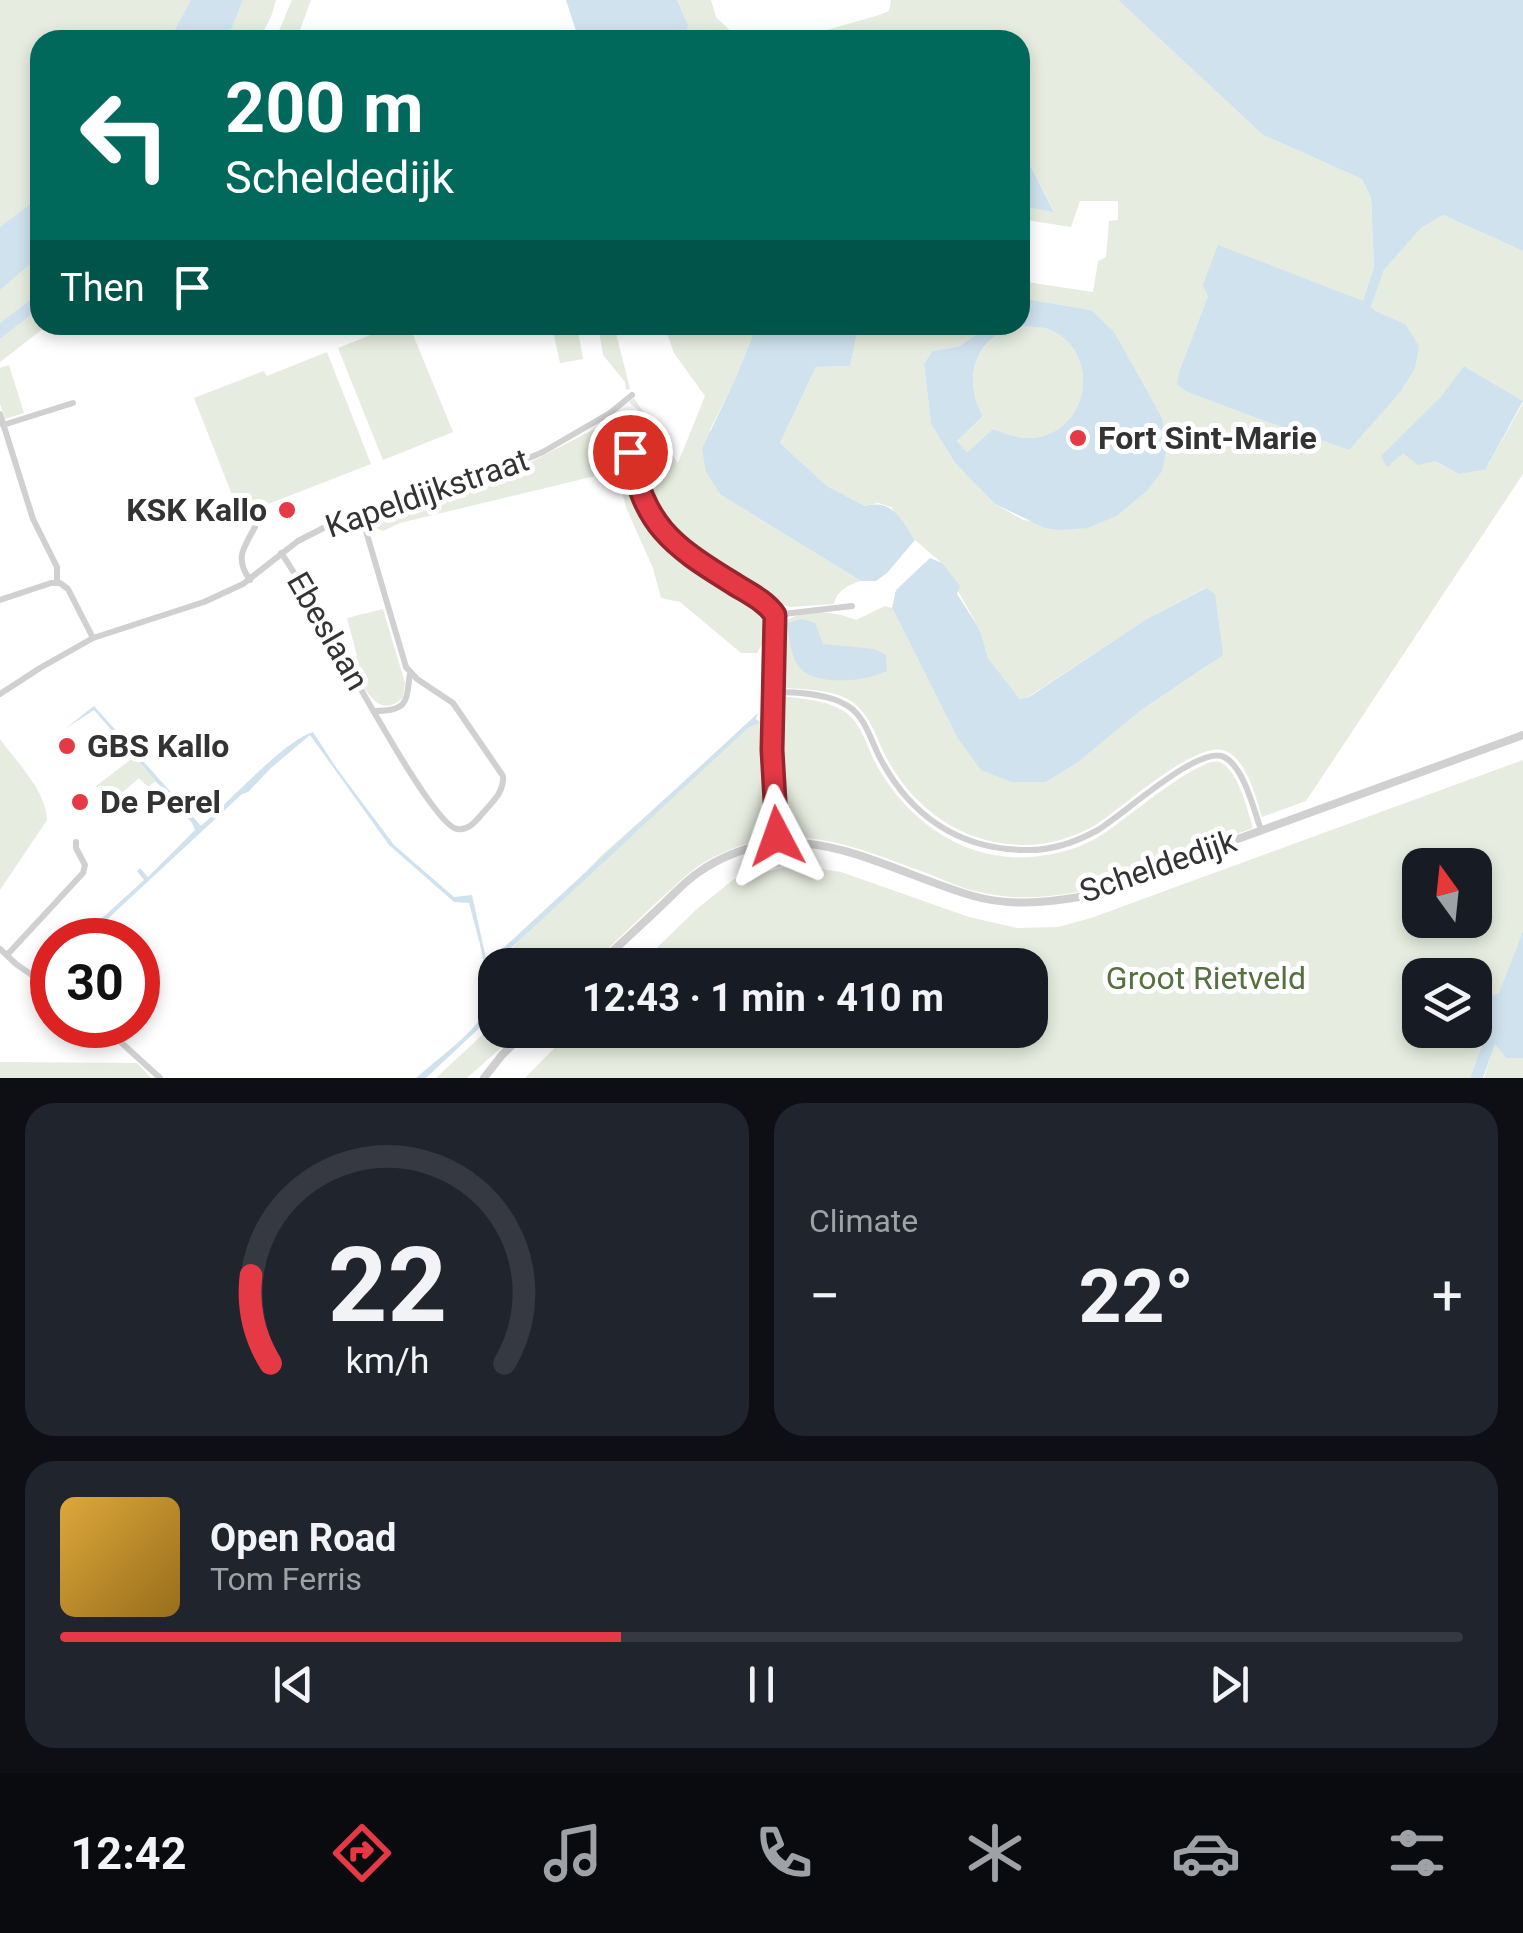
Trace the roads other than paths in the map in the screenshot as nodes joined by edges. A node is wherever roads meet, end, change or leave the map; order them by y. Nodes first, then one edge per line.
1 (632, 395) dead end
2 (73, 403) dead end
3 (0, 414) edge
4 (610, 414) junction
5 (4, 425) junction
6 (360, 511) junction
7 (255, 526) dead end
8 (281, 553) junction
9 (250, 580) junction
10 (57, 582) junction
11 (0, 600) edge
12 (852, 606) dead end
13 (775, 615) junction
14 (93, 638) junction
15 (410, 672) junction
16 (774, 692) junction
17 (0, 694) edge
18 (373, 711) junction
19 (1523, 735) edge
20 (1261, 830) junction
21 (76, 842) dead end
22 (782, 842) junction
23 (616, 948) edge
24 (0, 949) edge
25 (7, 955) junction
26 (30, 973) edge
27 (127, 1048) edge
28 (509, 1048) edge
29 (160, 1078) edge
30 (484, 1078) edge

1 - 4 street, Kapeldijkstraat
2 - 5 street
3 - 5 street
4 - 6 street, Kapeldijkstraat
4 - 13 street
5 - 10 street
6 - 8 street, Kapeldijkstraat
6 - 15 street, Ebeslaan
7 - 9 street
8 - 9 street, Kapeldijkstraat
8 - 18 street, Ebeslaan
9 - 14 street, Kapeldijkstraat
10 - 11 street
10 - 14 street
12 - 13 street
13 - 16 street
14 - 17 street, Kapeldijkstraat
15 - 18 street, Ebeslaan
15 - 18 street, Ebeslaan
16 - 20 street
16 - 22 street
19 - 20 street, Scheldedijk
20 - 22 street, Scheldedijk
21 - 25 street
22 - 23 street
24 - 25 street
25 - 26 street
27 - 29 street
28 - 30 street

